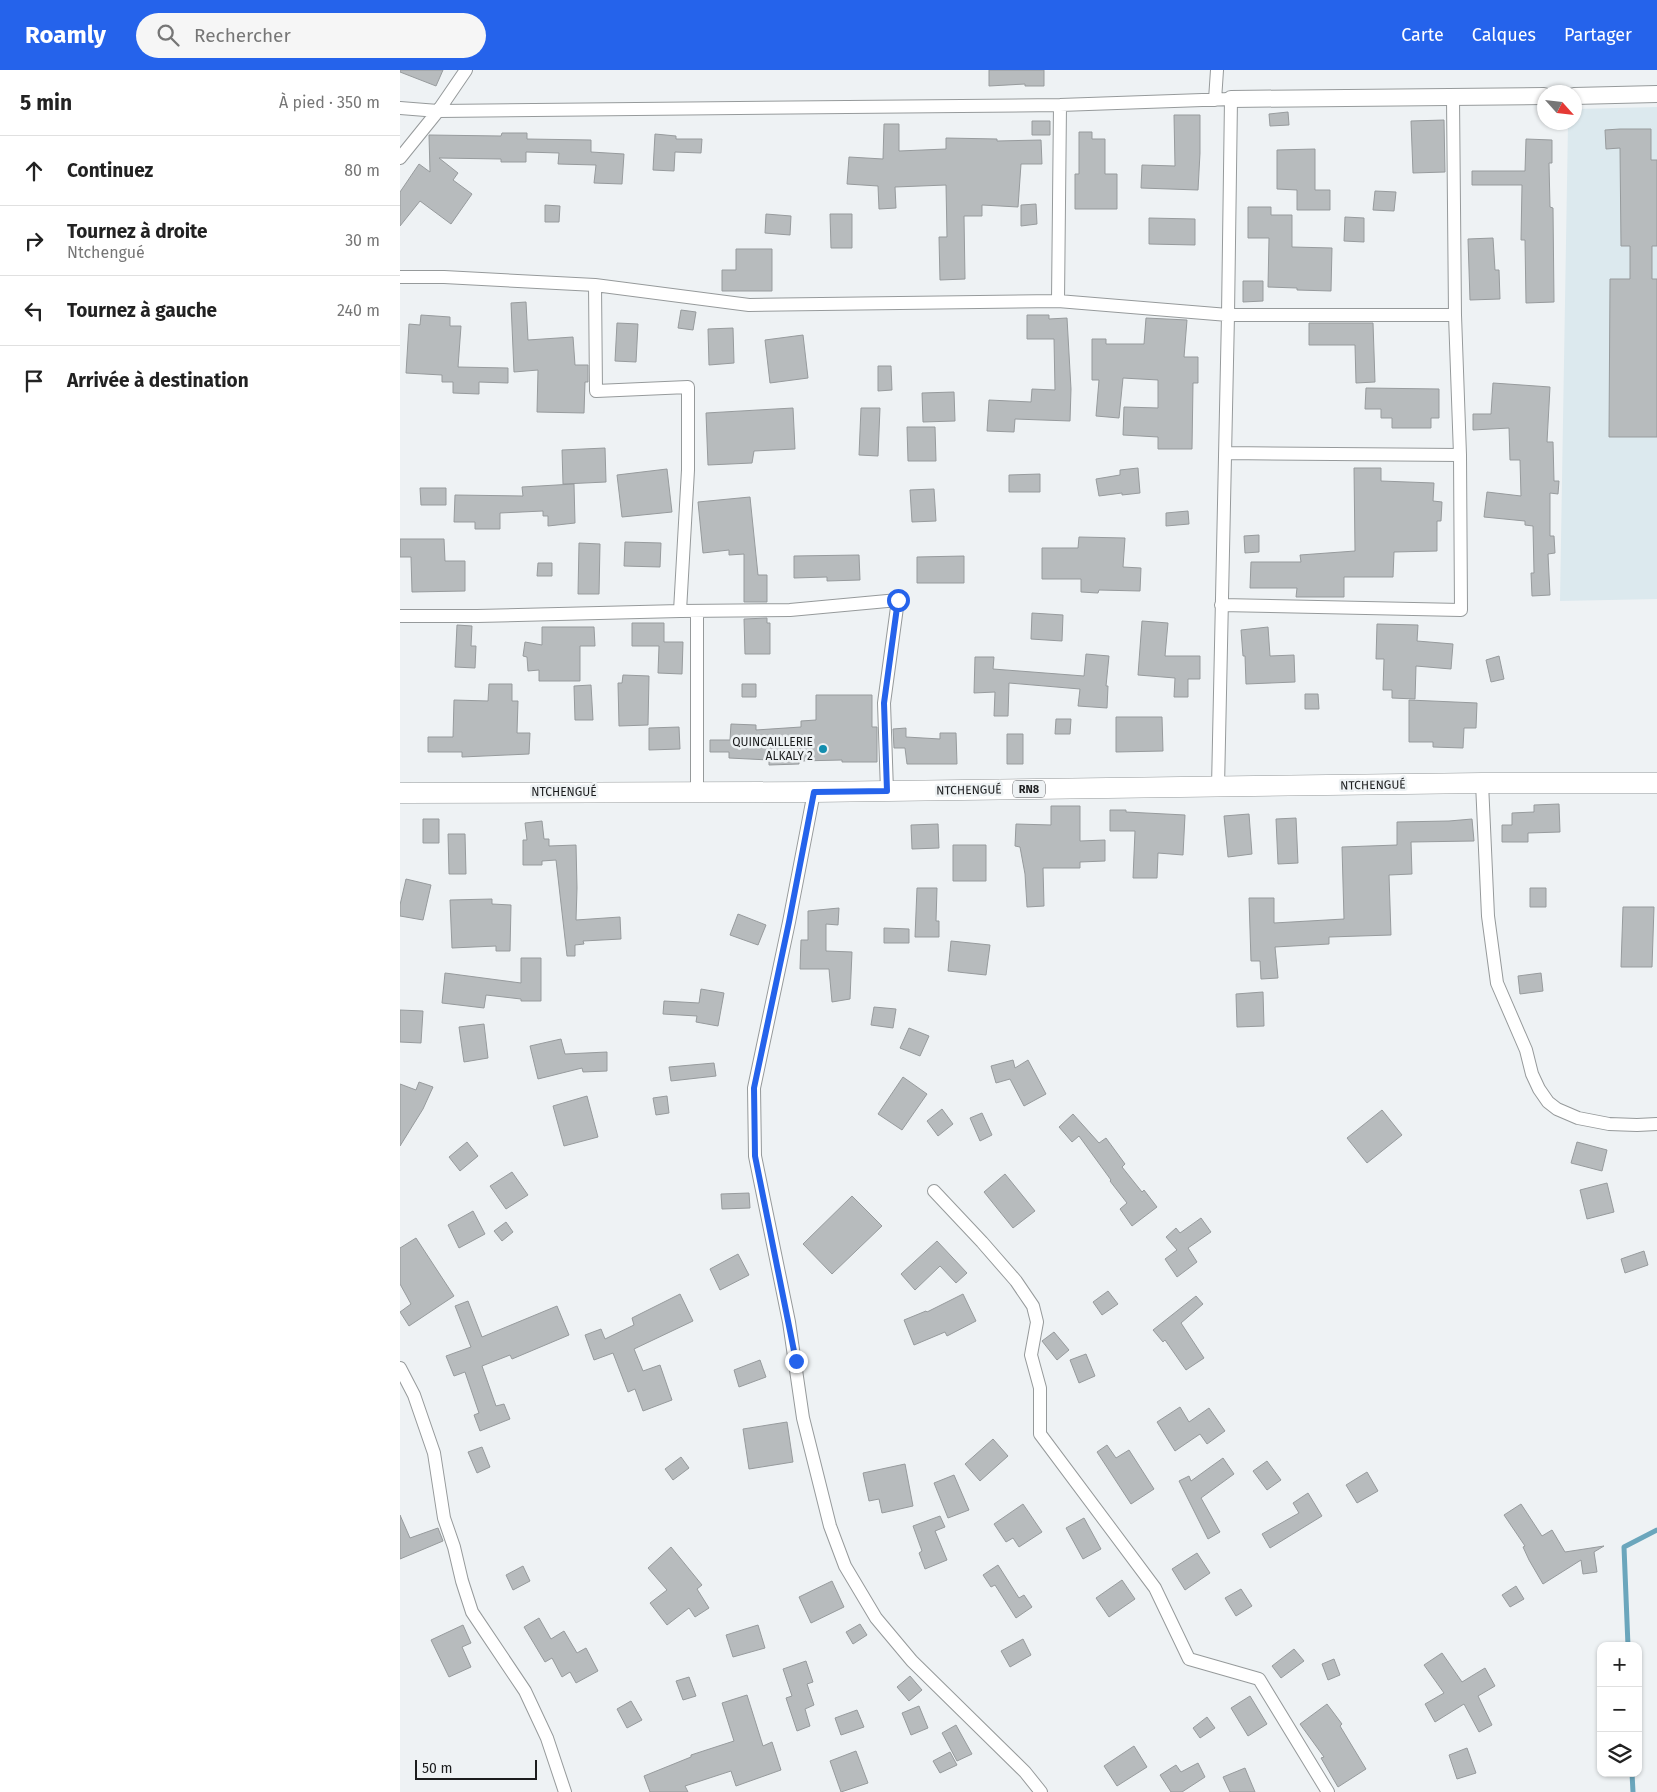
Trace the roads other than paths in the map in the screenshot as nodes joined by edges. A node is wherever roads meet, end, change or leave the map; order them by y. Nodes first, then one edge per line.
1 (466, 70) edge
2 (1217, 70) edge
3 (1657, 94) edge
4 (1537, 96) edge
5 (1582, 96) edge
6 (1453, 98) junction
7 (1223, 100) junction
8 (1060, 105) junction
9 (400, 108) edge
10 (438, 111) junction
11 (400, 158) edge
12 (400, 277) edge
13 (595, 285) junction
14 (1058, 301) junction
15 (1228, 315) junction
16 (1455, 315) junction
17 (1225, 453) junction
18 (1460, 455) junction
19 (1221, 605) junction
20 (680, 611) junction
21 (697, 611) junction
22 (400, 616) edge
23 (1482, 783) junction
24 (1657, 783) edge
25 (1218, 788) junction
26 (887, 791) junction
27 (697, 792) junction
28 (814, 792) junction
29 (400, 793) edge
30 (1657, 1124) edge
31 (934, 1191) dead end
32 (400, 1368) edge
33 (565, 1792) edge
34 (1041, 1792) edge
35 (1328, 1792) edge

1 - 10 street
2 - 7 street
3 - 5 street
4 - 6 street
6 - 7 street
6 - 16 street
7 - 8 street
7 - 15 street
8 - 10 street
8 - 14 street
9 - 10 street
10 - 11 street
12 - 13 street
13 - 14 street
13 - 20 street
14 - 15 street
15 - 16 street
15 - 17 street
16 - 18 street
17 - 18 street
17 - 19 street
18 - 19 street
19 - 25 street
20 - 21 street
20 - 22 street
21 - 26 street
21 - 27 street
23 - 24 main road, NTCHENGUÉ / RN8
23 - 25 main road, NTCHENGUÉ / RN8
23 - 30 street
25 - 26 main road, NTCHENGUÉ / RN8
26 - 28 main road, NTCHENGUÉ / RN8
27 - 28 main road, NTCHENGUÉ / RN8
27 - 29 main road, NTCHENGUÉ / RN8
28 - 34 street
31 - 35 street
32 - 33 street

